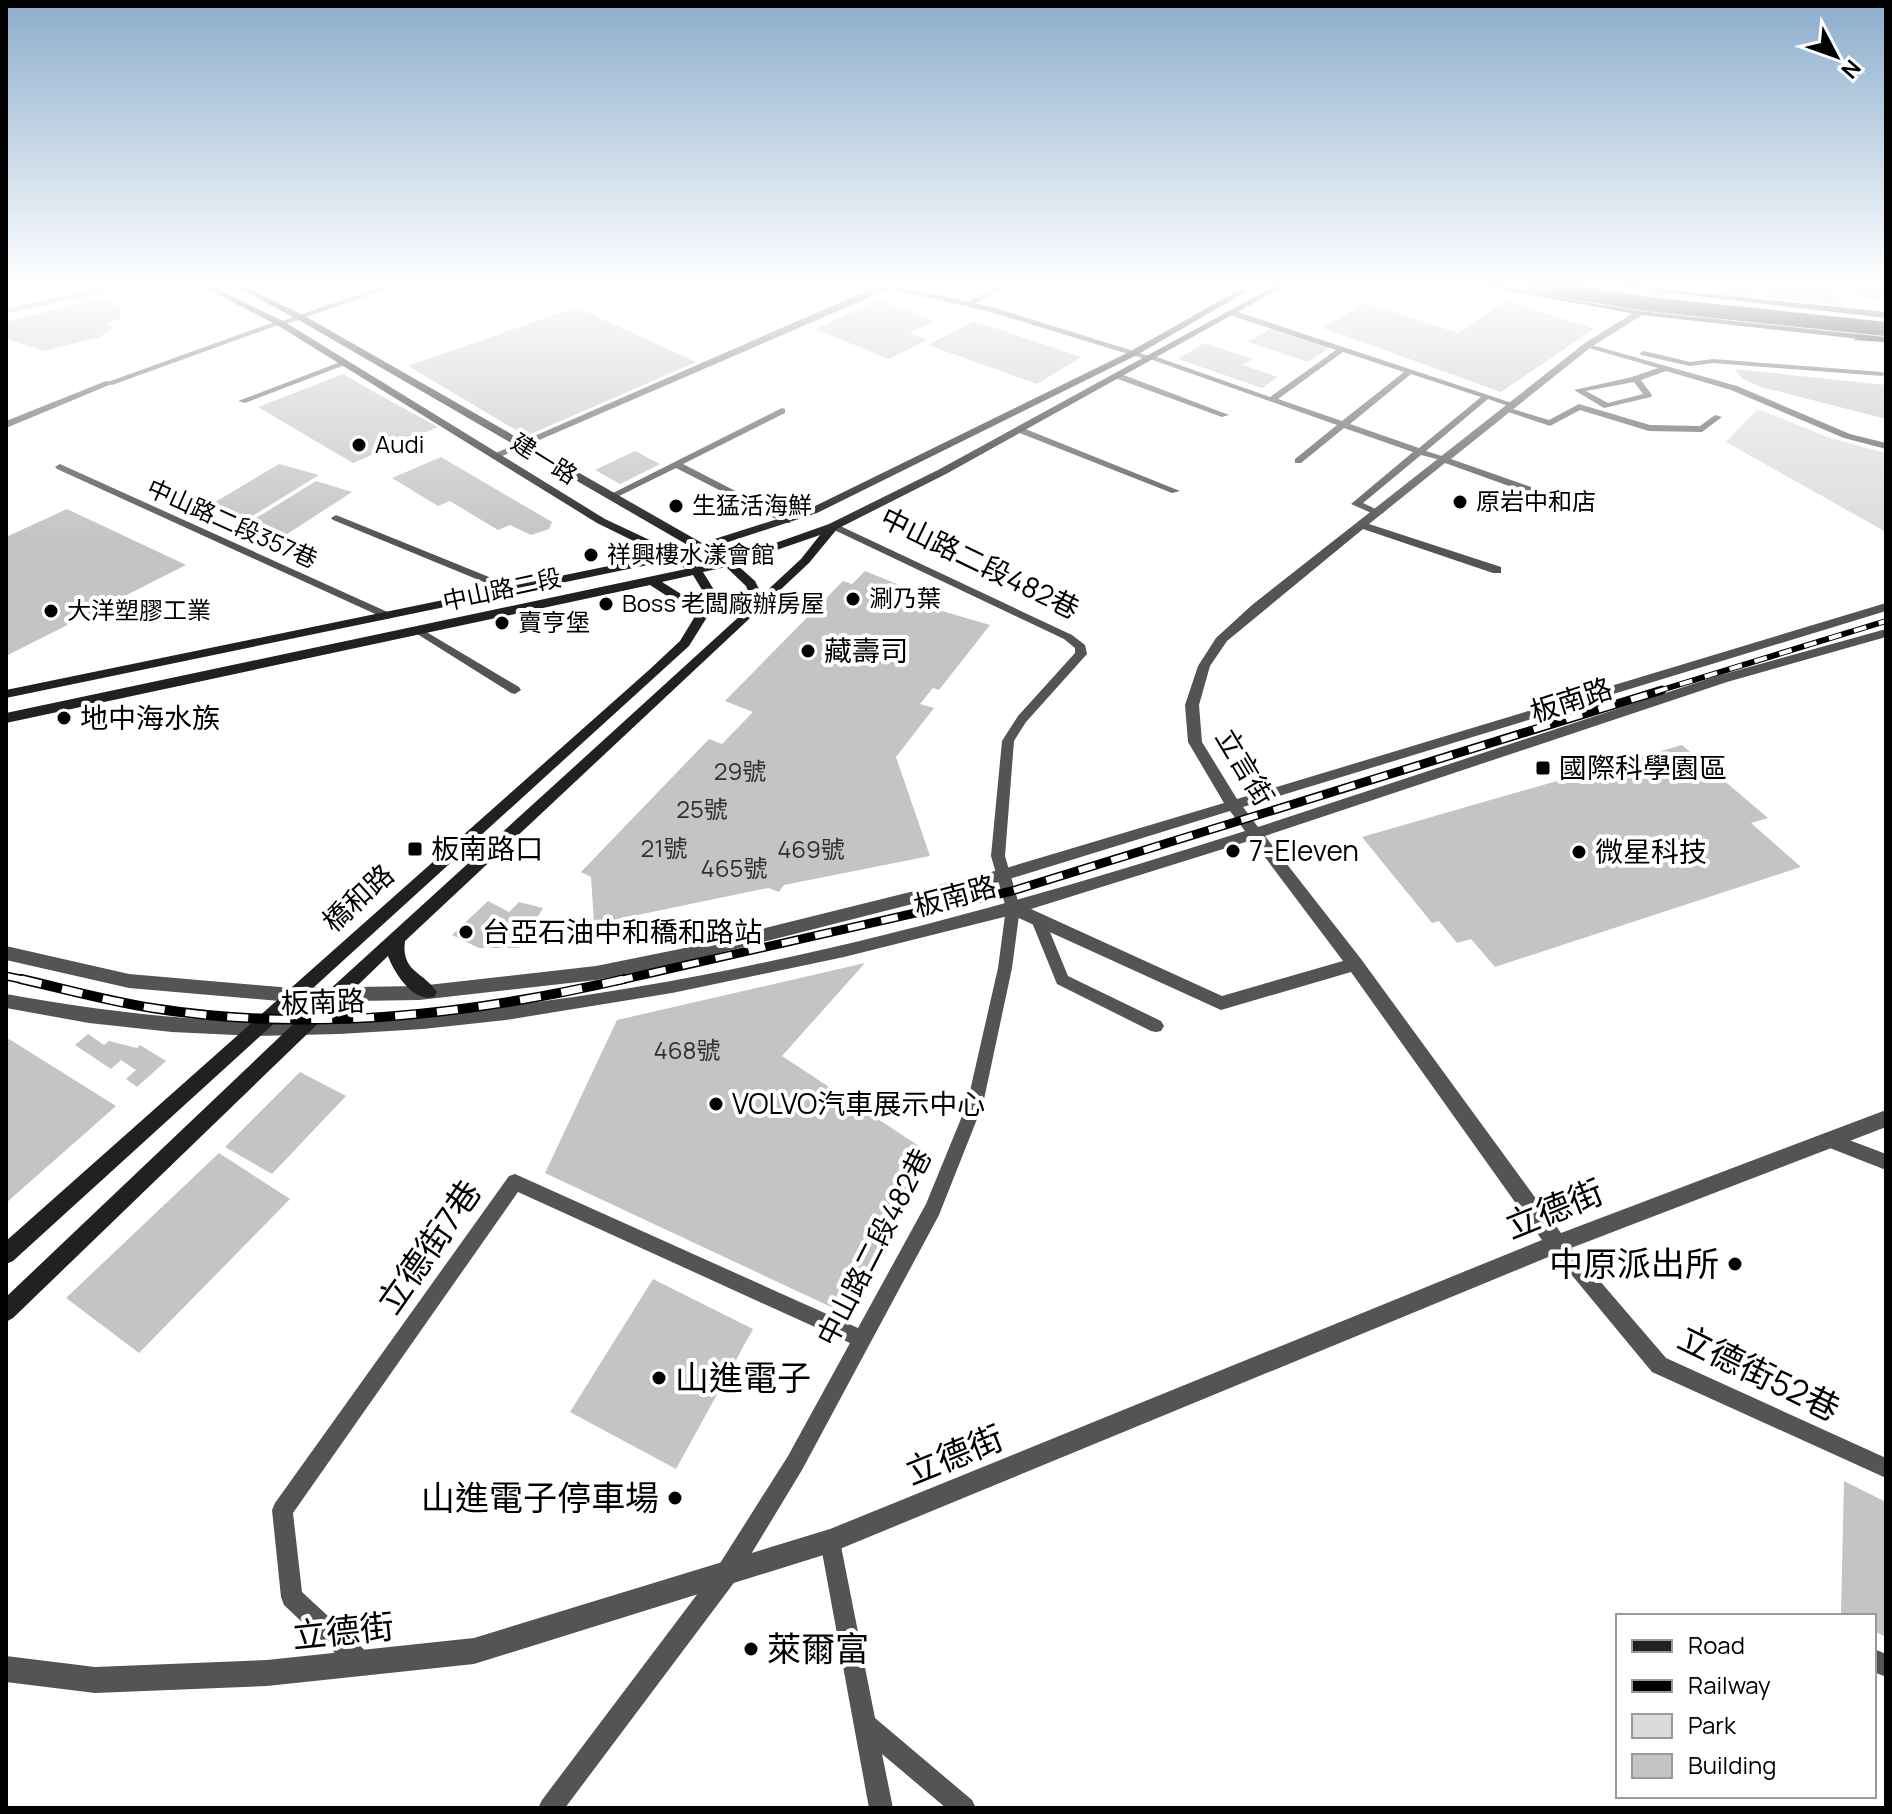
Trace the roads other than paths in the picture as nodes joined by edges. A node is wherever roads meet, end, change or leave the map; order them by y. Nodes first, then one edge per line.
1 (147, 370) edge
2 (328, 370) edge
3 (357, 370) edge
4 (391, 370) edge
5 (692, 370) edge
6 (1101, 370) edge
7 (1130, 370) edge
8 (1184, 370) edge
9 (1313, 370) edge
10 (1406, 370) edge
11 (1557, 370) edge
12 (1662, 370) edge
13 (1671, 370) edge
14 (1825, 370) edge
15 (1410, 371) junction
16 (1882, 374) dead end
17 (1118, 376) junction
18 (1638, 382) junction
19 (109, 383) joint
20 (1487, 396) junction
21 (1271, 400) junction
22 (242, 401) dead end
23 (1510, 407) junction
24 (782, 411) dead end
25 (1225, 415) dead end
26 (1718, 417) dead end
27 (6, 425) edge
28 (1343, 425) junction
29 (1020, 430) junction
30 (520, 444) junction
31 (1886, 446) edge
32 (1421, 452) junction
33 (496, 455) junction
34 (1445, 460) junction
35 (1298, 461) dead end
36 (676, 464) junction
37 (60, 467) dead end
38 (1527, 489) dead end
39 (1175, 491) dead end
40 (610, 497) junction
41 (1379, 513) junction
42 (336, 518) dead end
43 (787, 521) junction
44 (1362, 525) junction
45 (833, 526) junction
46 (654, 546) junction
47 (700, 550) junction
48 (674, 556) junction
49 (723, 561) junction
50 (625, 567) junction
51 (1497, 570) dead end
52 (696, 571) junction
53 (652, 581) junction
54 (512, 590) junction
55 (1886, 607) edge
56 (388, 616) junction
57 (702, 619) junction
58 (418, 630) junction
59 (1886, 633) edge
60 (727, 634) junction
61 (515, 690) dead end
62 (6, 694) edge
63 (6, 718) edge
64 (1234, 805) junction
65 (1254, 833) junction
66 (1003, 875) junction
67 (1013, 908) junction
68 (1038, 920) junction
69 (397, 938) junction
70 (6, 953) edge
71 (1355, 964) junction
72 (428, 992) junction
73 (291, 995) junction
74 (334, 996) junction
75 (6, 1001) edge
76 (1156, 1026) dead end
77 (255, 1029) junction
78 (302, 1029) junction
79 (1886, 1118) edge
80 (1828, 1140) junction
81 (1886, 1162) edge
82 (1557, 1244) junction
83 (6, 1254) edge
84 (6, 1311) edge
85 (862, 1339) junction
86 (1886, 1468) edge
87 (830, 1541) junction
88 (725, 1576) junction
89 (363, 1663) junction
90 (6, 1669) edge
91 (865, 1724) junction
92 (550, 1808) edge
93 (881, 1808) edge
94 (964, 1808) edge

1 - 19 lane
2 - 22 lane
3 - 33 street, 建一路
4 - 30 street, 建一路
5 - 30 street
6 - 43 street, 中山路二段
7 - 17 street, 中山路二段
8 - 21 lane
9 - 21 lane
10 - 15 lane
11 - 23 street, 立言街
12 - 18 lane
13 - 31 lane
14 - 16 lane
15 - 20 lane
15 - 28 lane
17 - 25 lane
17 - 29 street, 中山路二段
18 - 18 lane
19 - 27 street
20 - 23 lane
20 - 32 lane
21 - 28 lane
23 - 26 lane
23 - 34 street, 立言街
24 - 36 lane
28 - 32 lane
28 - 35 lane
29 - 39 lane
29 - 45 street, 中山路二段
30 - 33 street
30 - 40 street, 建一路
32 - 34 lane
32 - 41 lane
33 - 46 street, 建一路
34 - 38 street
34 - 41 street, 立言街
36 - 40 lane
36 - 43 lane
37 - 56 lane, 中山路二段357巷
40 - 47 street, 建一路
41 - 44 street, 立言街
42 - 54 lane
43 - 47 street, 中山路二段
43 - 49 street
44 - 51 street
44 - 64 street, 立言街
45 - 49 street, 中山路二段
45 - 60 street, 橋和路
45 - 66 lane, 中山路二段482巷
46 - 48 street, 建一路
46 - 50 street
47 - 48 street, 中山路二段
47 - 49 street, 建一路
48 - 50 street, 中山路二段
48 - 52 street, 建一路
49 - 52 street, 中山路二段
49 - 60 street, 橋和路
50 - 54 street, 中山路二段
52 - 53 street, 中山路二段
52 - 57 street
53 - 57 street
53 - 58 street, 中山路二段
54 - 56 street, 中山路二段
55 - 64 street, 板南路
56 - 62 street, 中山路二段
57 - 73 street, 橋和路
58 - 61 lane
58 - 63 street, 中山路二段
59 - 65 street, 板南路
60 - 69 street, 橋和路
64 - 65 street, 立言街
64 - 66 street, 板南路
65 - 67 street, 板南路
65 - 71 street, 立言街
66 - 67 lane, 中山路二段482巷
66 - 72 street, 板南路
67 - 68 street
67 - 78 street, 板南路
67 - 85 lane, 中山路二段482巷
68 - 71 street
68 - 76 lane
69 - 72 street
69 - 74 street, 橋和路
70 - 73 street, 板南路
71 - 82 street, 立言街
72 - 74 street, 板南路
73 - 74 street, 板南路
73 - 77 street, 橋和路
74 - 78 street, 橋和路
75 - 77 street, 板南路
77 - 78 street, 板南路
77 - 83 street, 橋和路
78 - 84 street, 橋和路
79 - 80 street, 立德街
80 - 81 lane
80 - 82 street, 立德街
82 - 86 lane, 立德街52巷
82 - 87 street, 立德街
85 - 88 lane, 中山路二段482巷
85 - 89 lane, 立德街7巷
87 - 88 street, 立德街
87 - 91 lane
88 - 89 street, 立德街
88 - 92 lane, 中山路二段482巷
89 - 90 street, 立德街
91 - 93 lane
91 - 94 lane

